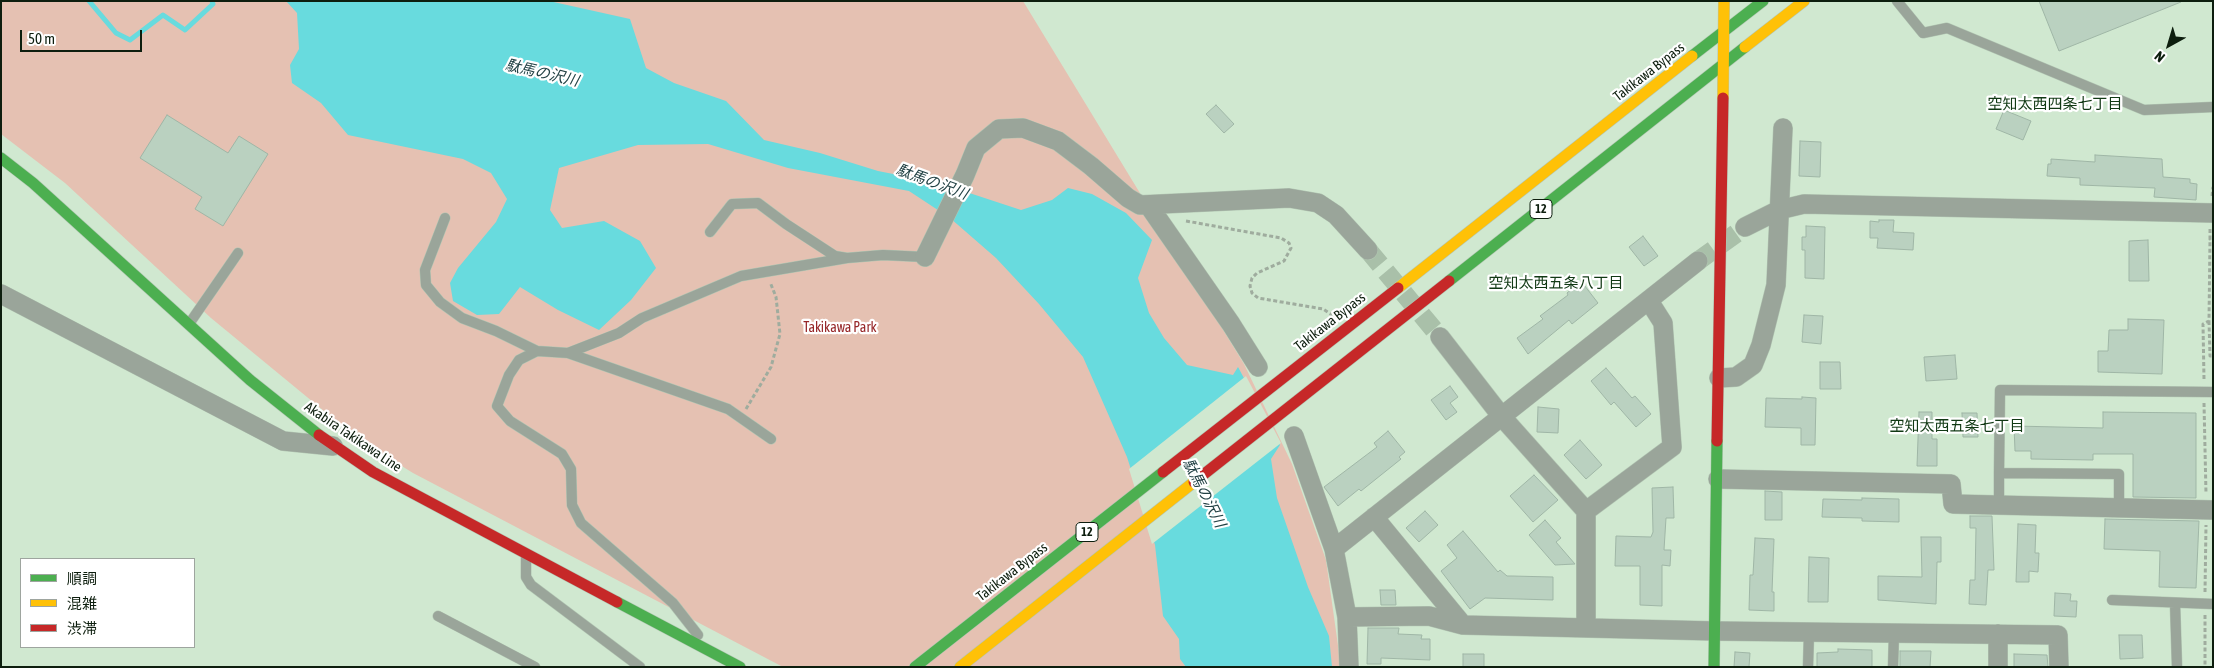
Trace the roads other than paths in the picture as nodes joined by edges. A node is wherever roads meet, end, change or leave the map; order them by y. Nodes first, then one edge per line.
1 (1724, 1) edge
2 (1763, 1) edge
3 (1804, 1) edge
4 (1897, 1) edge
5 (1723, 33) junction
6 (1723, 65) junction
7 (2213, 107) edge
8 (1783, 128) dead end
9 (1, 158) edge
10 (1150, 206) junction
11 (1779, 210) junction
12 (2213, 213) edge
13 (445, 218) dead end
14 (1745, 227) tunnel mouth
15 (710, 232) dead end
16 (1368, 250) tunnel mouth
17 (238, 253) dead end
18 (925, 257) joint
19 (847, 258) junction
20 (1698, 262) tunnel mouth
21 (1, 294) edge
22 (1650, 301) junction
23 (189, 325) junction
24 (1440, 337) tunnel mouth
25 (537, 351) junction
26 (568, 353) junction
27 (1258, 367) dead end
28 (1719, 378) junction
29 (2208, 392) edge
30 (1502, 417) junction
31 (1294, 436) dead end
32 (771, 439) dead end
33 (333, 446) junction
34 (1999, 473) junction
35 (1718, 479) junction
36 (1999, 505) junction
37 (2119, 508) junction
38 (2210, 510) edge
39 (1586, 511) junction
40 (1374, 517) junction
41 (1334, 549) junction
42 (526, 553) junction
43 (2112, 600) dead end
44 (2175, 602) junction
45 (2209, 604) edge
46 (438, 616) dead end
47 (1347, 617) junction
48 (1463, 625) junction
49 (1586, 628) junction
50 (1714, 630) junction
51 (1808, 632) junction
52 (1894, 633) junction
53 (1998, 634) junction
54 (711, 652) junction
55 (534, 667) edge
56 (640, 667) edge
57 (740, 667) edge
58 (916, 667) edge
59 (960, 667) edge
60 (1349, 667) edge
61 (1714, 667) edge
62 (1808, 667) edge
63 (1893, 667) edge
64 (1998, 667) edge
65 (2059, 667) edge
66 (2177, 667) edge

1 - 5 main road
2 - 5 main road, Takikawa Bypass / 12
3 - 6 main road, 12
4 - 7 lane
5 - 6 main road
5 - 58 main road, Takikawa Bypass / 12
6 - 28 main road
6 - 59 main road, 12
8 - 11 street
9 - 23 main road, Akabira Takikawa Line
10 - 16 street
10 - 18 street
10 - 27 street
11 - 12 street
11 - 14 street
11 - 28 street
13 - 25 lane
15 - 19 lane
17 - 23 lane
18 - 19 lane
19 - 26 lane
20 - 22 street
21 - 33 street
22 - 30 street
22 - 39 street
23 - 33 main road, Akabira Takikawa Line
24 - 30 street
25 - 26 lane
25 - 54 lane
26 - 32 lane
28 - 35 main road
29 - 34 lane
30 - 39 street
30 - 40 street
31 - 41 street
33 - 42 main road, Akabira Takikawa Line
34 - 36 lane
34 - 37 lane
35 - 36 street
35 - 50 main road
36 - 37 street
37 - 38 street
39 - 49 street
40 - 41 street
40 - 48 street
41 - 47 street
42 - 54 main road, Akabira Takikawa Line
42 - 56 lane
43 - 44 lane
44 - 45 lane
44 - 66 lane
46 - 55 lane
47 - 48 street
47 - 60 street
48 - 49 street
49 - 50 street
50 - 51 street
50 - 61 main road
51 - 52 street
51 - 62 lane
52 - 53 street
52 - 63 lane
53 - 64 street
53 - 65 street
54 - 57 main road, Akabira Takikawa Line

